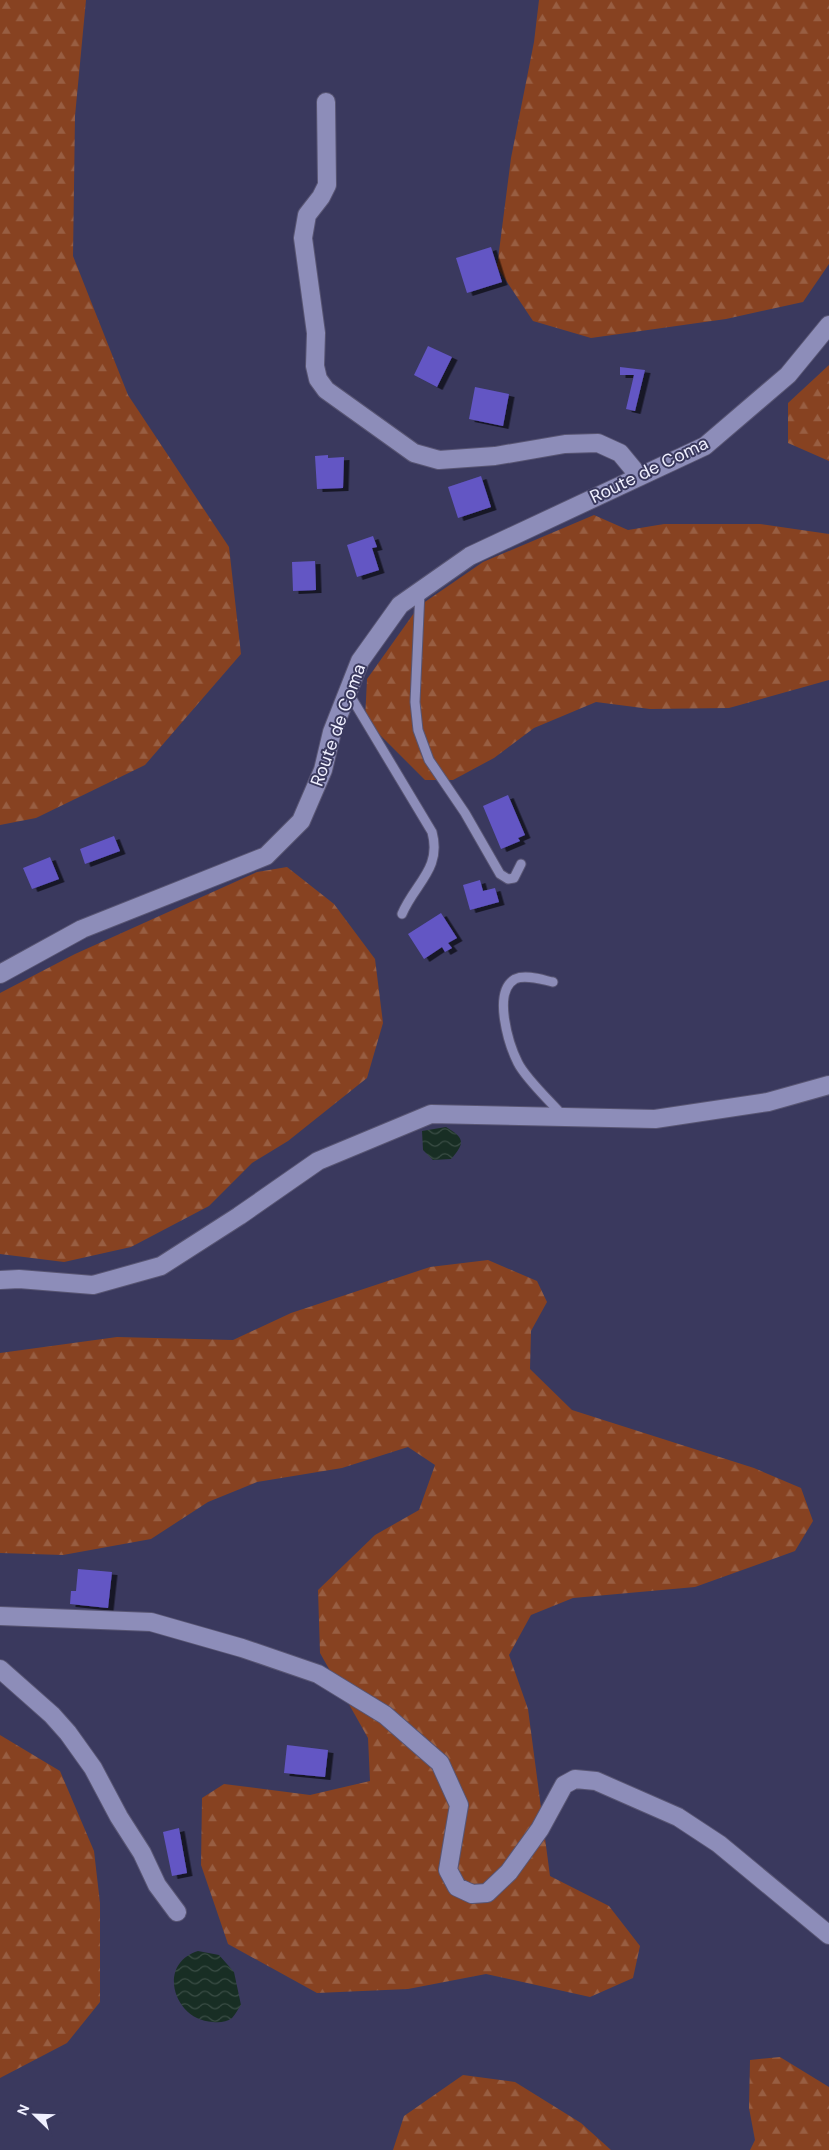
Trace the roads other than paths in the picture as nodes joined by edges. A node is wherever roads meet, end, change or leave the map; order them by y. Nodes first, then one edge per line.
1 (326, 102) dead end
2 (829, 325) edge
3 (639, 476) junction
4 (420, 591) junction
5 (348, 692) junction
6 (521, 864) dead end
7 (402, 914) dead end
8 (0, 974) edge
9 (553, 982) dead end
10 (829, 1085) edge
11 (563, 1116) junction
12 (0, 1280) edge
13 (0, 1616) edge
14 (0, 1669) edge
15 (177, 1912) dead end
16 (829, 1935) edge

1 - 3 street
2 - 3 street, Route de Coma
3 - 4 street, Route de Coma
4 - 5 street, Route de Coma
4 - 6 lane
5 - 7 lane
5 - 8 street, Route de Coma
9 - 11 lane
10 - 11 street
11 - 12 street
13 - 16 street
14 - 15 street

